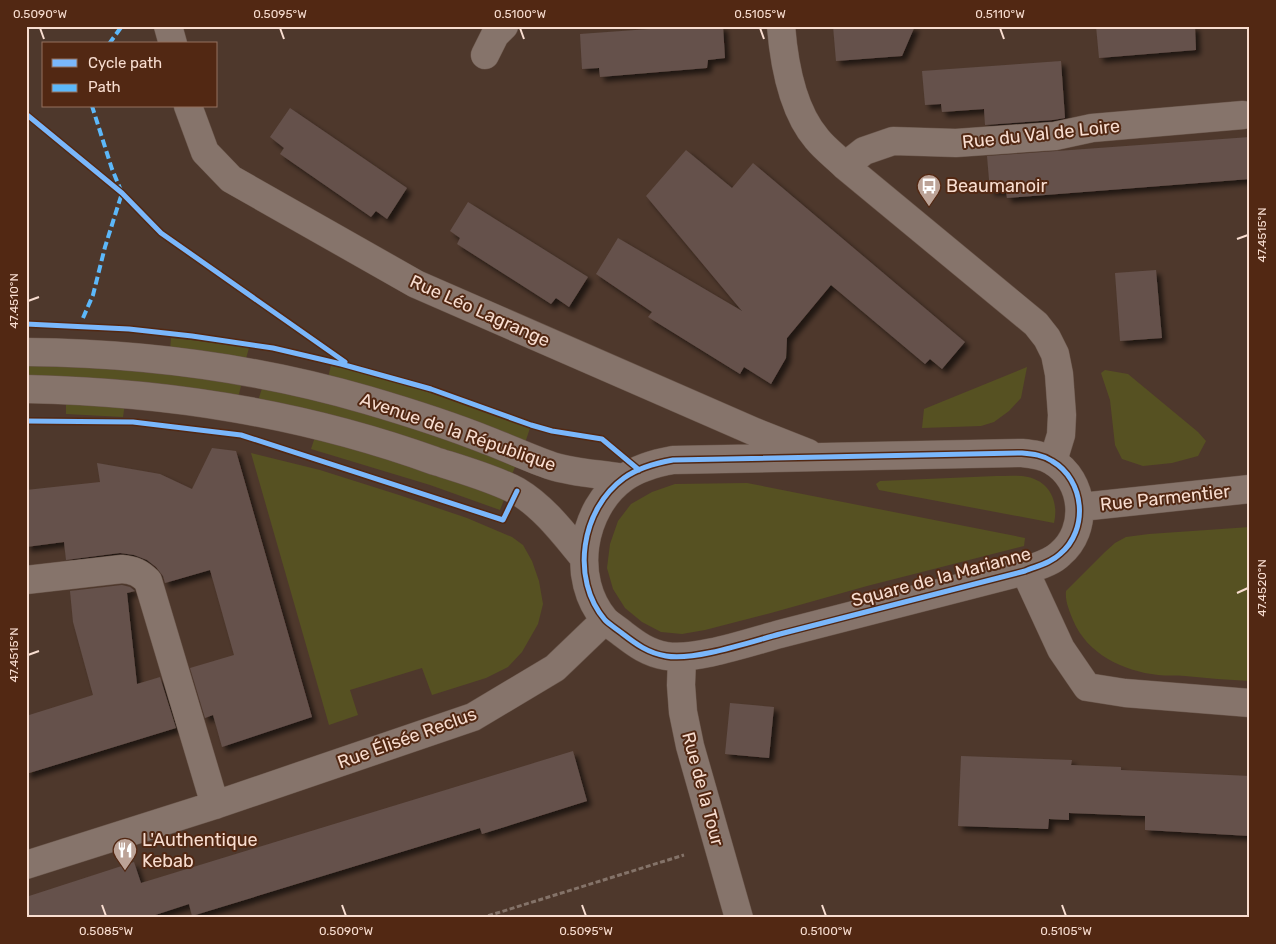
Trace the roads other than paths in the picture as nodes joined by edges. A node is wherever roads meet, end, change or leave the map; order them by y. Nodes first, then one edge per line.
1 (168, 26) edge
2 (504, 26) edge
3 (781, 26) edge
4 (172, 42) edge
5 (485, 55) dead end
6 (189, 108) edge
7 (1243, 115) dead end
8 (845, 166) junction
9 (26, 352) edge
10 (26, 389) edge
11 (819, 457) junction
12 (1053, 461) junction
13 (623, 478) junction
14 (1250, 489) edge
15 (1081, 507) junction
16 (584, 558) junction
17 (1025, 570) junction
18 (26, 580) edge
19 (605, 620) junction
20 (682, 658) junction
21 (1250, 703) edge
22 (215, 805) junction
23 (26, 864) edge
24 (739, 918) edge

1 - 4 street
2 - 5 street
3 - 8 street
6 - 11 street, Rue Léo Lagrange
7 - 8 street, Rue du Val de Loire
8 - 12 street
9 - 13 street, Avenue de la République
10 - 16 street, Avenue de la République
11 - 12 street, Square de la Marianne
11 - 13 street, Square de la Marianne
12 - 15 street, Square de la Marianne
13 - 16 street, Square de la Marianne
14 - 15 street, Rue Parmentier
15 - 17 street, Square de la Marianne
16 - 19 street, Square de la Marianne
17 - 20 street, Square de la Marianne
17 - 21 street
18 - 22 street
19 - 20 street, Square de la Marianne
19 - 22 street, Rue Élisée Reclus
20 - 24 street, Rue de la Tour
22 - 23 street, Rue Élisée Reclus

